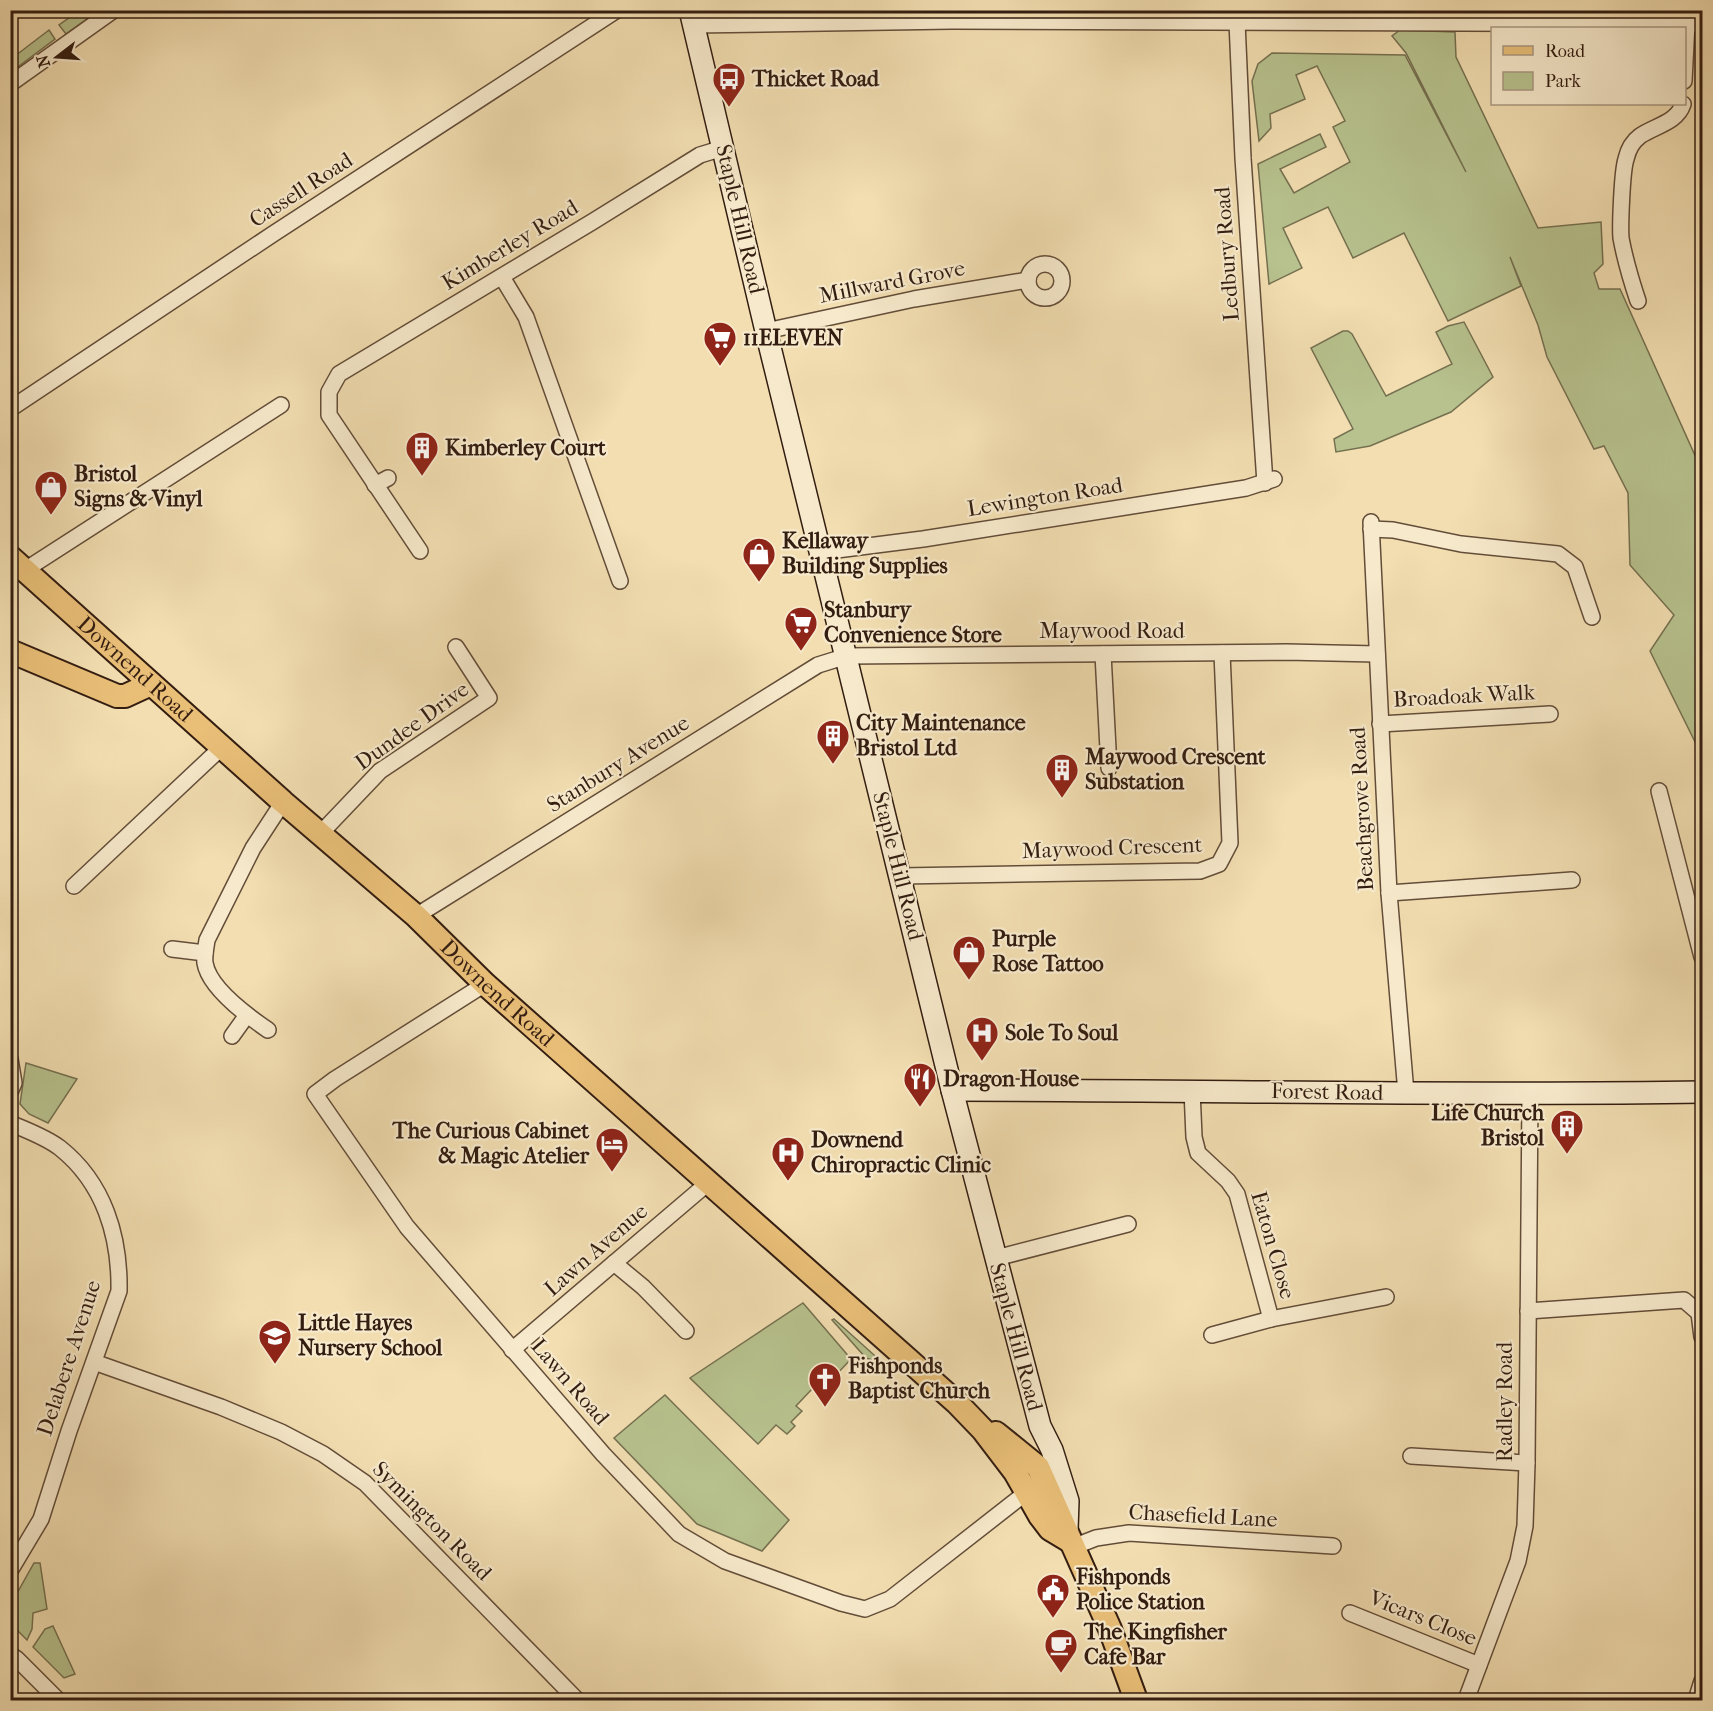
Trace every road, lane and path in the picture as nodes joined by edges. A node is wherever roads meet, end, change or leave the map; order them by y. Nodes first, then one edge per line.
1 (114, 10) edge
2 (617, 10) edge
3 (952, 16) edge
4 (692, 18) edge
5 (1357, 19) edge
6 (1237, 22) junction
7 (1687, 23) junction
8 (1702, 24) edge
9 (1686, 42) edge
10 (10, 84) edge
11 (1683, 105) edge
12 (723, 148) junction
13 (502, 277) junction
14 (1028, 280) dead end
15 (1638, 301) dead end
16 (766, 332) junction
17 (280, 405) dead end
18 (10, 410) edge
19 (1270, 481) joint
20 (420, 551) dead end
21 (821, 552) junction
22 (18, 564) edge
23 (620, 581) dead end
24 (1592, 617) dead end
25 (456, 647) dead end
26 (10, 651) edge
27 (1222, 653) junction
28 (1103, 654) junction
29 (1377, 654) junction
30 (847, 656) junction
31 (151, 684) junction
32 (1550, 714) dead end
33 (1380, 723) junction
34 (222, 747) junction
35 (1109, 768) dead end
36 (1659, 791) dead end
37 (284, 802) junction
38 (320, 834) junction
39 (900, 876) junction
40 (1572, 880) dead end
41 (74, 886) dead end
42 (1389, 893) junction
43 (416, 916) junction
44 (172, 949) dead end
45 (205, 953) junction
46 (1702, 957) edge
47 (485, 984) junction
48 (247, 1016) junction
49 (268, 1030) dead end
50 (232, 1036) dead end
51 (10, 1059) edge
52 (952, 1090) junction
53 (1192, 1090) junction
54 (10, 1092) edge
55 (1702, 1092) edge
56 (1406, 1093) junction
57 (1530, 1095) junction
58 (10, 1123) edge
59 (708, 1183) junction
60 (1128, 1224) dead end
61 (996, 1258) junction
62 (614, 1263) junction
63 (1386, 1298) dead end
64 (1528, 1311) junction
65 (1271, 1319) junction
66 (686, 1331) dead end
67 (1212, 1335) dead end
68 (1702, 1336) edge
69 (512, 1350) junction
70 (94, 1362) junction
71 (1040, 1426) junction
72 (983, 1430) junction
73 (1411, 1456) dead end
74 (1527, 1463) junction
75 (1038, 1467) junction
76 (1027, 1492) junction
77 (1070, 1539) junction
78 (1333, 1546) dead end
79 (10, 1571) edge
80 (1350, 1613) dead end
81 (10, 1654) edge
82 (1479, 1665) junction
83 (1702, 1681) edge
84 (1135, 1700) edge
85 (58, 1701) edge
86 (577, 1701) edge
87 (1466, 1701) edge
88 (1696, 1701) edge

1 - 10 street
2 - 18 street, Cassell Road
3 - 4 street
3 - 6 street
4 - 12 main road, Staple Hill Road
5 - 6 street
5 - 7 street
6 - 19 street, Ledbury Road
7 - 8 street
7 - 9 street
11 - 15 street
12 - 13 street, Kimberley Road
12 - 16 main road, Staple Hill Road
13 - 20 street, Kimberley Road
13 - 23 street
14 - 16 street, Millward Grove
16 - 21 main road, Staple Hill Road
17 - 22 street
19 - 21 street, Lewington Road
21 - 30 main road, Staple Hill Road
22 - 31 main road, Downend Road
24 - 29 street, Beachgrove Road
25 - 38 street, Dundee Drive
26 - 31 main road
27 - 28 street, Maywood Road
27 - 29 street, Maywood Road
27 - 39 street, Maywood Crescent
28 - 30 street, Maywood Road
28 - 35 street
29 - 33 street, Beachgrove Road
30 - 39 main road, Staple Hill Road
30 - 43 street, Stanbury Avenue
31 - 34 main road, Downend Road
32 - 33 street, Broadoak Walk
33 - 42 street, Beachgrove Road
34 - 37 main road, Downend Road
34 - 41 street
36 - 46 street
37 - 38 main road, Downend Road
37 - 45 street
38 - 43 main road, Downend Road
39 - 52 main road, Staple Hill Road
40 - 42 street
42 - 56 street, Beachgrove Road
43 - 47 main road, Downend Road
44 - 45 street
45 - 48 street
47 - 59 main road, Downend Road
47 - 69 street, Lawn Road
48 - 49 street
48 - 50 street
51 - 54 street
52 - 53 main road, Forest Road
52 - 61 main road, Staple Hill Road
53 - 56 main road, Forest Road
53 - 65 street, Eaton Close
55 - 57 main road, Forest Road
56 - 57 main road, Forest Road
57 - 64 street, Radley Road
58 - 70 street, Delabere Avenue
59 - 62 street, Lawn Avenue
59 - 72 main road, Downend Road
60 - 61 street
61 - 71 main road, Staple Hill Road
62 - 66 street
62 - 69 street, Lawn Avenue
63 - 65 street, Eaton Close
64 - 68 street
64 - 74 street, Radley Road
65 - 67 street, Eaton Close
69 - 76 street, Lawn Road
70 - 79 street, Delabere Avenue
70 - 86 street, Symington Road
71 - 75 main road, Staple Hill Road
71 - 77 main road, Staple Hill Road
72 - 75 main road, Downend Road
72 - 76 main road, Downend Road
73 - 74 street
74 - 82 street, Radley Road
75 - 77 main road
76 - 77 main road, Downend Road
77 - 78 street, Chasefield Lane
77 - 84 main road
80 - 82 street, Vicars Close
81 - 85 street
82 - 87 street, Radley Road
83 - 88 street

